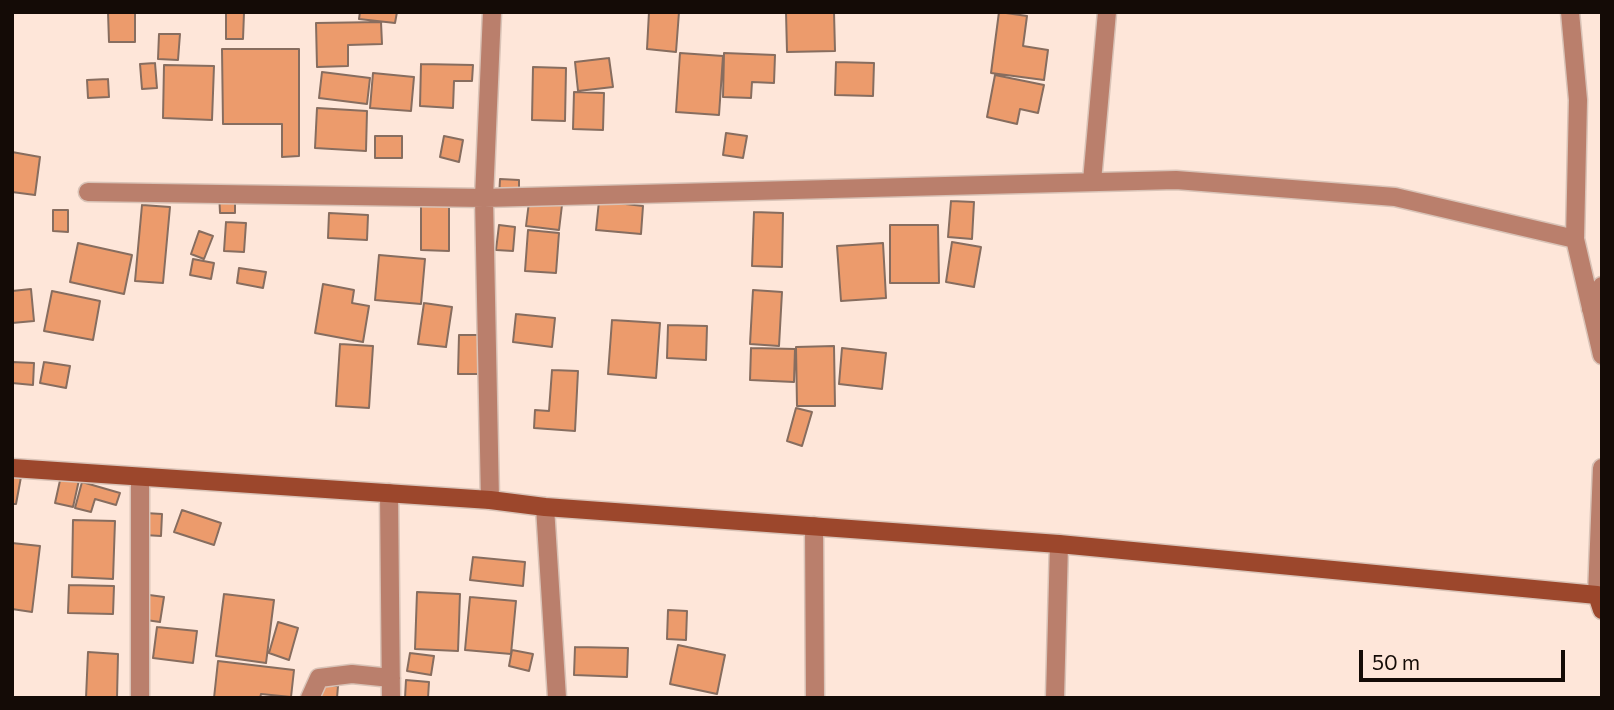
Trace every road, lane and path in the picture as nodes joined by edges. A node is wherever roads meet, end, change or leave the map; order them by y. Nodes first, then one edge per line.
1 (492, 12) edge
2 (1107, 12) edge
3 (1570, 12) edge
4 (1092, 181) junction
5 (88, 192) dead end
6 (484, 198) junction
7 (1575, 239) junction
8 (1602, 286) edge
9 (1591, 309) junction
10 (1602, 355) edge
11 (12, 468) edge
12 (1602, 468) edge
13 (141, 477) junction
14 (389, 493) junction
15 (490, 500) junction
16 (545, 507) junction
17 (814, 526) junction
18 (1059, 544) junction
19 (1599, 603) edge
20 (391, 678) junction
21 (140, 698) edge
22 (310, 698) edge
23 (391, 698) edge
24 (557, 698) edge
25 (815, 698) edge
26 (1055, 698) edge

1 - 6 street
2 - 4 street
3 - 7 street
4 - 6 street
4 - 7 street
5 - 6 street
6 - 15 street
7 - 9 street
8 - 9 street
9 - 10 street
11 - 13 main road
12 - 19 street
13 - 14 main road
13 - 21 street
14 - 15 main road
14 - 20 street
15 - 16 main road
16 - 17 main road
16 - 24 street
17 - 18 main road
17 - 25 street
18 - 19 main road
18 - 26 street
20 - 22 street
20 - 23 street

